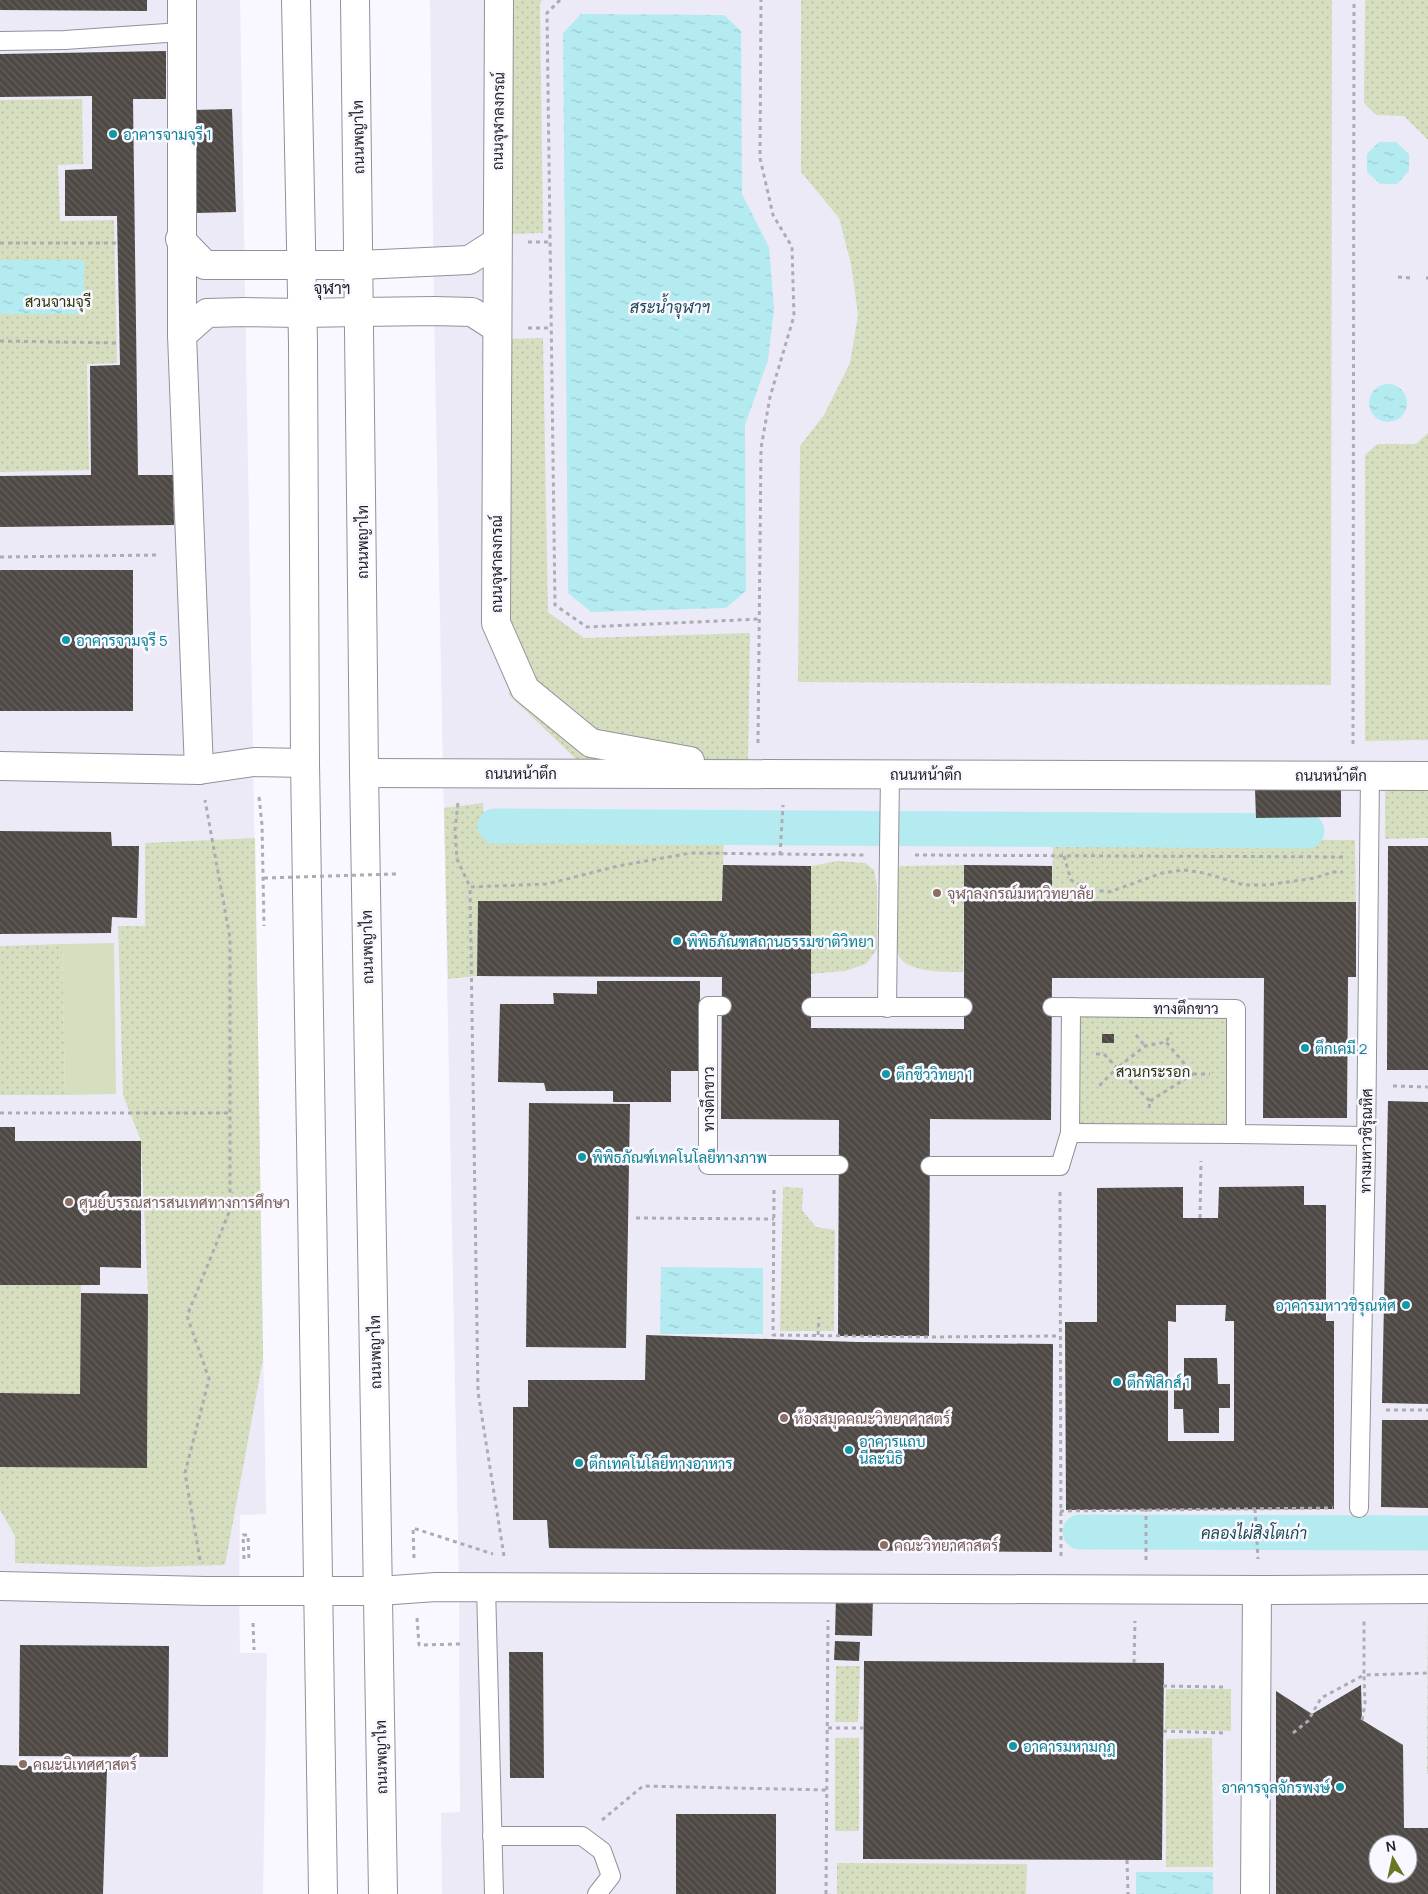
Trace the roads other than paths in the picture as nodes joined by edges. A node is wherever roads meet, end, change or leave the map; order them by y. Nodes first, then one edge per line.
1 (182, 0) edge
2 (296, 0) edge
3 (356, 0) edge
4 (500, 0) edge
5 (182, 32) junction
6 (0, 41) edge
7 (180, 239) junction
8 (497, 242) junction
9 (360, 265) junction
10 (300, 266) junction
11 (359, 312) junction
12 (302, 313) junction
13 (498, 328) junction
14 (182, 335) junction
15 (306, 763) junction
16 (0, 766) edge
17 (199, 770) junction
18 (364, 773) junction
19 (758, 774) junction
20 (890, 774) junction
21 (1362, 775) junction
22 (1428, 776) edge
23 (722, 1006) dead end
24 (810, 1007) dead end
25 (964, 1007) dead end
26 (1052, 1007) dead end
27 (1071, 1007) junction
28 (887, 1008) junction
29 (1070, 1134) junction
30 (1236, 1134) junction
31 (1366, 1136) junction
32 (839, 1165) dead end
33 (930, 1166) dead end
34 (1359, 1508) road end
35 (0, 1586) edge
36 (486, 1588) junction
37 (1428, 1589) edge
38 (1257, 1590) junction
39 (319, 1591) junction
40 (379, 1591) junction
41 (492, 1836) junction
42 (323, 1894) edge
43 (382, 1894) edge
44 (494, 1894) edge
45 (597, 1894) edge
46 (1255, 1894) edge

1 - 5 street
2 - 10 street
3 - 9 street, ถนนพญาไท
4 - 8 street, ถนนจุฬาลงกรณ์
5 - 6 lane
5 - 7 street
7 - 10 street
7 - 14 street
8 - 9 street
8 - 13 street, ถนนจุฬาลงกรณ์
9 - 10 street
9 - 11 street, ถนนพญาไท
10 - 12 street
11 - 12 street
11 - 13 street
11 - 18 street, ถนนพญาไท
12 - 14 street
12 - 15 street
13 - 19 street, ถนนจุฬาลงกรณ์
14 - 17 street
15 - 17 street
15 - 39 street
16 - 17 street
18 - 19 street, ถนนหน้าตึก
18 - 40 street, ถนนพญาไท
19 - 20 street, ถนนหน้าตึก
20 - 21 street, ถนนหน้าตึก
20 - 28 lane
21 - 22 street, ถนนหน้าตึก
21 - 31 lane, ทางมหาวชิรุณหิศ
23 - 32 lane, ทางตึกขาว
24 - 28 lane
25 - 28 lane
26 - 27 lane, ทางตึกขาว
27 - 29 lane
27 - 30 lane, ทางตึกขาว
29 - 30 lane
29 - 33 lane
30 - 31 lane
31 - 34 lane, ทางมหาวชิรุณหิศ
35 - 39 street
36 - 38 street
36 - 40 street
36 - 41 lane
37 - 38 street
38 - 46 street
39 - 40 street
39 - 42 street
40 - 43 street, ถนนพญาไท
41 - 44 lane
41 - 45 lane

